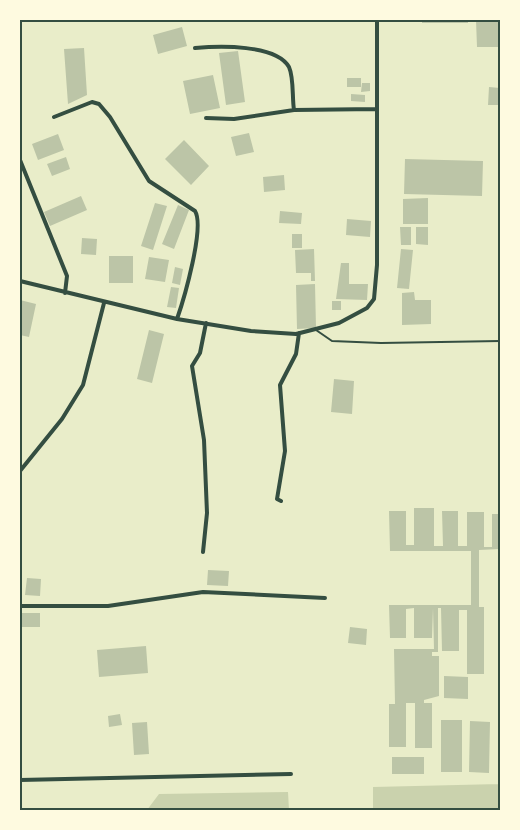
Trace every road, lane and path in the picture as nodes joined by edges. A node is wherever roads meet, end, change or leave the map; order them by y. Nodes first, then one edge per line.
1 (377, 20) edge
2 (195, 48) dead end
3 (377, 109) junction
4 (294, 110) junction
5 (54, 117) dead end
6 (206, 118) dead end
7 (20, 160) edge
8 (20, 281) edge
9 (65, 292) junction
10 (104, 303) junction
11 (177, 319) junction
12 (206, 323) junction
13 (316, 330) junction
14 (299, 333) junction
15 (501, 341) edge
16 (20, 471) edge
17 (281, 501) dead end
18 (203, 552) dead end
19 (325, 598) dead end
20 (20, 606) edge
21 (291, 774) dead end
22 (20, 780) edge

1 - 3 street
2 - 4 street
3 - 4 street
3 - 13 street
4 - 6 street
5 - 11 street
7 - 9 street
8 - 9 street
9 - 10 street
10 - 11 street
10 - 16 street
11 - 12 street
12 - 14 street
12 - 18 street
13 - 14 street
13 - 15 lane
14 - 17 street
19 - 20 street
21 - 22 street

